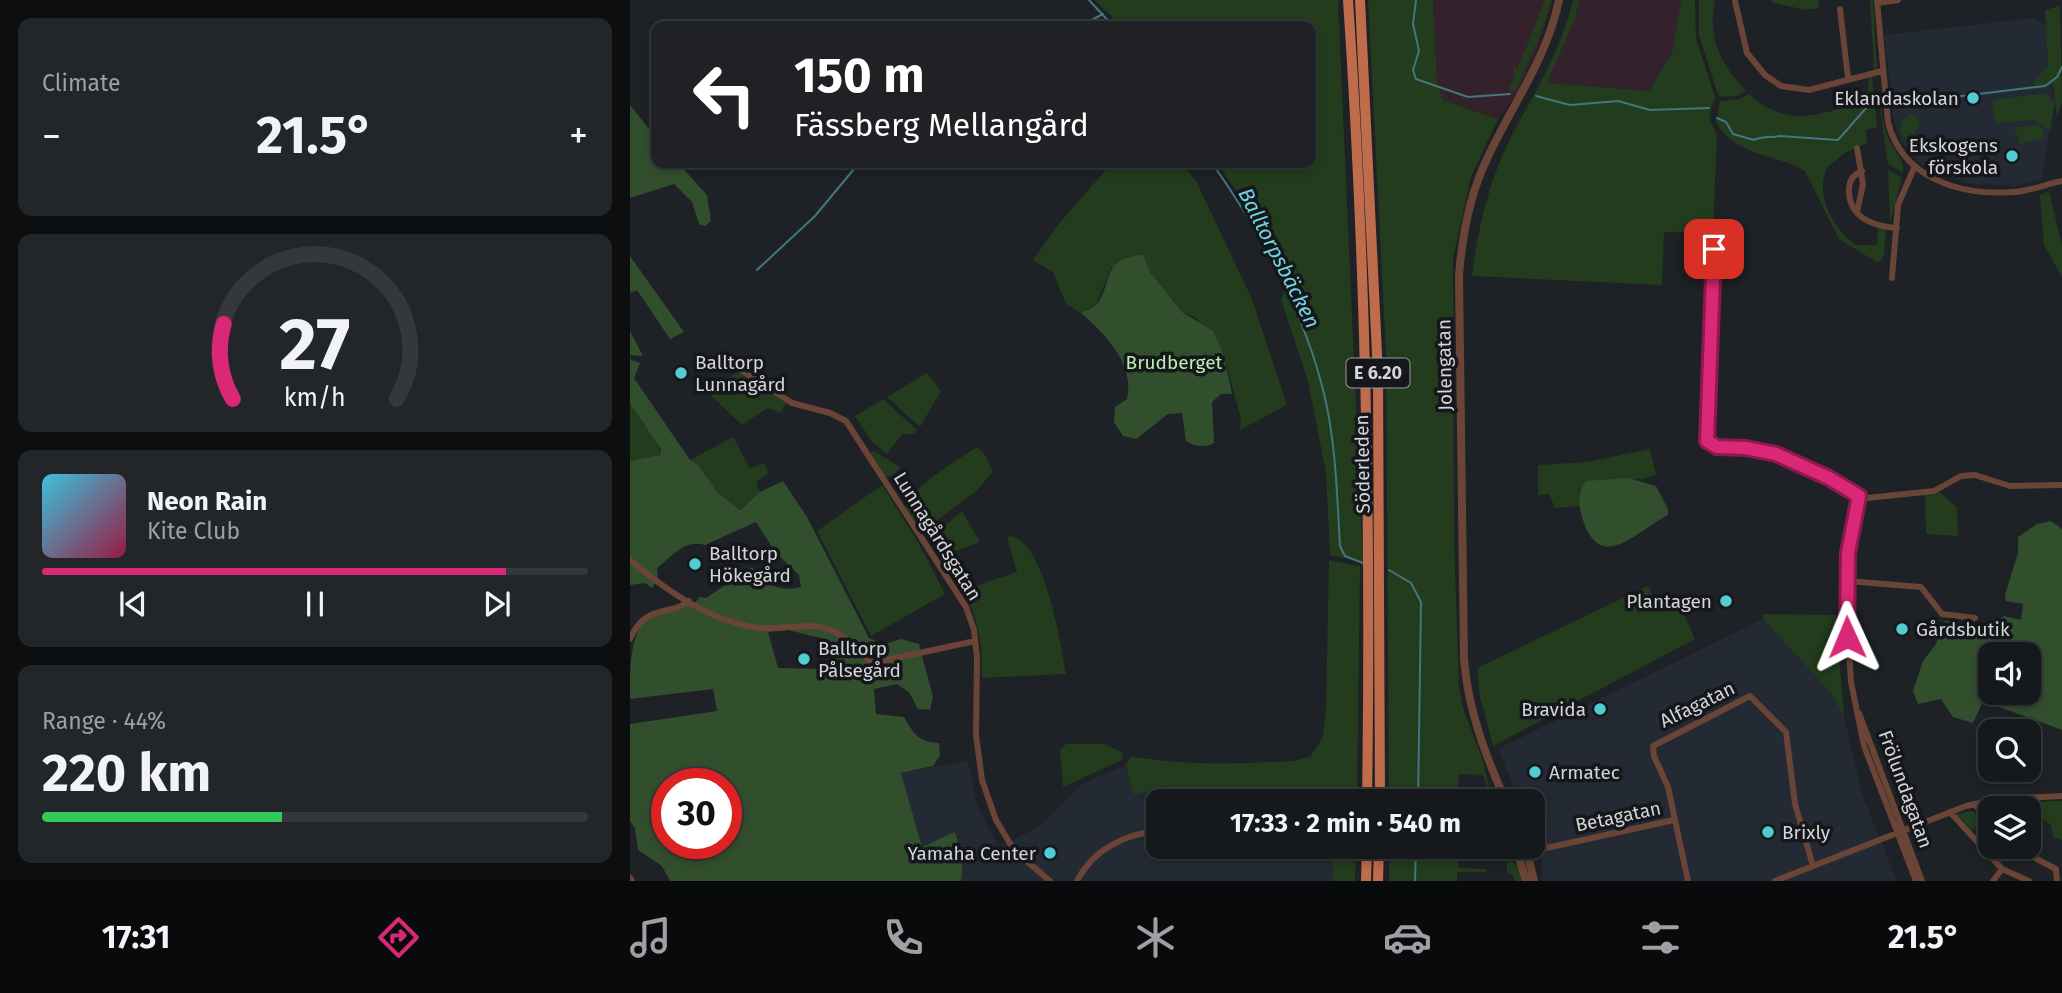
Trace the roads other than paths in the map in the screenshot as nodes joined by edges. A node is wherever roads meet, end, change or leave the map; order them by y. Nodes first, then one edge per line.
1 (1348, 0) edge
2 (1360, 0) edge
3 (1559, 0) edge
4 (1896, 0) edge
5 (1735, 1) edge
6 (1877, 1) edge
7 (1840, 9) dead end
8 (1882, 71) junction
9 (1848, 78) junction
10 (1857, 148) dead end
11 (1914, 168) junction
12 (1861, 171) junction
13 (2062, 181) edge
14 (1857, 212) junction
15 (1897, 228) junction
16 (1714, 249) dead end
17 (1892, 278) dead end
18 (718, 355) dead end
19 (2062, 485) edge
20 (1859, 496) junction
21 (630, 560) edge
22 (1847, 581) junction
23 (689, 601) junction
24 (1975, 618) dead end
25 (630, 639) edge
26 (975, 640) junction
27 (1482, 747) junction
28 (1367, 789) edge
29 (1380, 789) edge
30 (1496, 789) edge
31 (1500, 789) edge
32 (2062, 796) edge
33 (1974, 804) junction
34 (1978, 808) edge
35 (1950, 812) junction
36 (1674, 820) junction
37 (1146, 833) edge
38 (1901, 833) junction
39 (1545, 845) edge
40 (1367, 859) edge
41 (1379, 859) edge
42 (1520, 859) edge
43 (1529, 859) edge
44 (2037, 859) edge
45 (1813, 866) junction
46 (2002, 869) junction
47 (1366, 879) edge
48 (1050, 881) edge
49 (1077, 881) edge
50 (1378, 881) edge
51 (1526, 881) edge
52 (1534, 881) edge
53 (1688, 881) edge
54 (1775, 881) edge
55 (1916, 881) edge
56 (1922, 881) edge
57 (1993, 881) edge
58 (2029, 881) edge
59 (2057, 881) edge

1 - 28 highway, Söderleden / E 6.20
2 - 29 highway, Söderleden / E 6.20
3 - 27 street, Jolengatan
4 - 6 street
5 - 9 street
6 - 8 street
7 - 9 street
8 - 9 street
8 - 11 street
10 - 12 street
11 - 13 street
11 - 15 street
12 - 14 street
12 - 14 street
14 - 15 street
15 - 17 street
16 - 20 street
18 - 26 street, Lunnagårdsgatan
19 - 20 street
20 - 22 street, Frölundagatan
21 - 23 street
22 - 24 street
22 - 38 street, Frölundagatan
23 - 25 street
23 - 26 street
26 - 48 street, Lunnagårdsgatan
27 - 30 street, Jolengatan
27 - 31 street, Jolengatan
32 - 33 street
33 - 34 street
33 - 35 street
35 - 38 street
35 - 46 street
36 - 39 street, Betagatan
36 - 45 street, Alfagatan
36 - 53 street, Alfagatan
37 - 49 street
38 - 45 street
38 - 55 street, Frölundagatan
38 - 56 street, Frölundagatan
40 - 47 highway
41 - 50 highway
42 - 51 street
43 - 52 street
44 - 59 street
45 - 54 street
46 - 57 street
46 - 58 street

